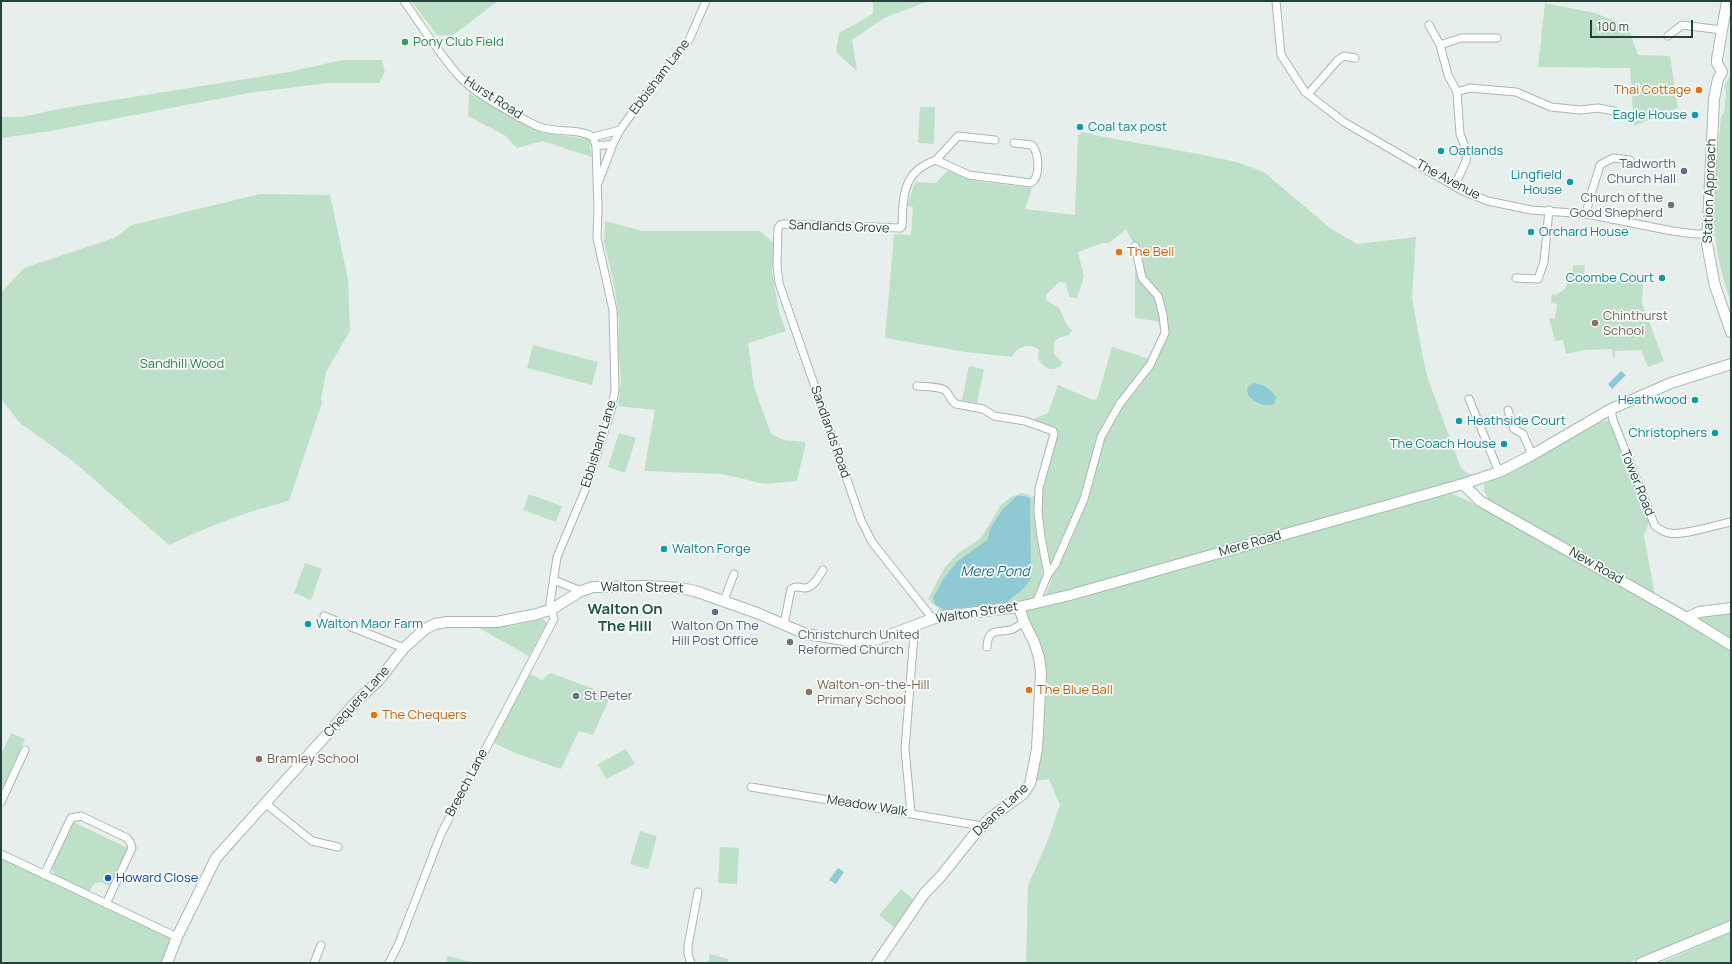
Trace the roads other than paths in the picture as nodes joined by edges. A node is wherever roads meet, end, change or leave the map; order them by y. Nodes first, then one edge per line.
1 (404, 1) edge
2 (706, 1) edge
3 (1276, 1) edge
4 (1727, 1) edge
5 (1429, 25) dead end
6 (1722, 30) junction
7 (1668, 36) dead end
8 (1497, 38) dead end
9 (1440, 45) junction
10 (1355, 58) dead end
11 (1727, 71) edge
12 (1457, 92) junction
13 (1308, 94) junction
14 (1614, 111) dead end
15 (620, 130) junction
16 (593, 137) junction
17 (995, 140) dead end
18 (1014, 142) dead end
19 (613, 144) junction
20 (596, 146) junction
21 (936, 160) junction
22 (1630, 160) dead end
23 (597, 185) junction
24 (1455, 185) junction
25 (1549, 210) junction
26 (1587, 214) junction
27 (780, 225) joint
28 (1707, 234) junction
29 (1135, 246) dead end
30 (1516, 278) dead end
31 (1731, 332) edge
32 (1731, 364) edge
33 (917, 386) dead end
34 (1469, 399) dead end
35 (1611, 409) junction
36 (1508, 410) dead end
37 (1532, 455) junction
38 (1499, 472) junction
39 (1463, 484) junction
40 (1731, 522) edge
41 (823, 570) dead end
42 (734, 574) dead end
43 (1048, 574) junction
44 (554, 580) junction
45 (582, 591) junction
46 (724, 600) junction
47 (1036, 603) junction
48 (1019, 606) junction
49 (1731, 608) edge
50 (552, 609) junction
51 (324, 616) dead end
52 (1687, 618) junction
53 (932, 619) junction
54 (1024, 622) junction
55 (784, 624) junction
56 (912, 626) junction
57 (1731, 645) edge
58 (987, 647) dead end
59 (404, 648) junction
60 (25, 750) dead end
61 (751, 788) dead end
62 (1, 802) edge
63 (265, 803) junction
64 (911, 813) junction
65 (982, 826) junction
66 (338, 847) dead end
67 (1, 854) edge
68 (44, 875) junction
69 (698, 892) dead end
70 (106, 904) junction
71 (1731, 926) edge
72 (177, 937) junction
73 (321, 945) dead end
74 (167, 963) edge
75 (314, 963) edge
76 (389, 963) edge
77 (691, 963) edge
78 (877, 963) edge
79 (1641, 963) edge

1 - 16 street, Hurst Road
2 - 15 street, Ebbisham Lane
3 - 13 street, The Avenue
4 - 6 main road
5 - 9 street
6 - 7 street
6 - 11 main road
8 - 9 street
9 - 12 street
10 - 13 street
11 - 28 main road, Station Approach
12 - 14 street
12 - 24 street
13 - 24 street, The Avenue
15 - 16 street
15 - 19 street, Ebbisham Lane
16 - 20 street, Ebbisham Lane
17 - 21 street
18 - 21 street
19 - 20 street
19 - 23 street, Ebbisham Lane
20 - 23 street, Ebbisham Lane
21 - 27 street, Sandlands Grove
22 - 26 street
23 - 44 street, Ebbisham Lane
24 - 25 street, The Avenue
25 - 26 street, The Avenue
25 - 30 street
26 - 28 street, The Avenue
27 - 53 street, Sandlands Road
28 - 31 main road, Station Approach
29 - 43 street
32 - 35 main road, Mere Road
33 - 43 street
34 - 38 street
35 - 37 main road, Mere Road
35 - 40 street, Tower Road
36 - 37 street
37 - 38 main road, Mere Road
38 - 39 main road, Mere Road
39 - 47 main road, Mere Road
39 - 52 main road, New Road
41 - 55 street
42 - 46 street
43 - 47 street
44 - 45 street
44 - 50 street, Ebbisham Lane
45 - 46 main road, Walton Street
45 - 50 main road, Walton Street
46 - 55 main road, Walton Street
47 - 48 main road, Walton Street
48 - 53 main road, Walton Street
48 - 54 main road, Deans Lane
49 - 52 main road
50 - 59 main road, Chequers Lane
50 - 76 street, Breech Lane
51 - 59 street
52 - 57 main road, New Road
53 - 56 main road, Walton Street
54 - 58 street
54 - 65 main road, Deans Lane
55 - 56 main road, Walton Street
56 - 64 street
59 - 63 main road, Chequers Lane
60 - 62 street
61 - 64 street, Meadow Walk
63 - 66 street
63 - 72 main road, Chequers Lane
64 - 65 street, Meadow Walk
65 - 78 main road, Deans Lane
67 - 68 street
68 - 70 street
68 - 70 street
69 - 77 street
70 - 72 street
71 - 79 main road
72 - 74 main road, Chequers Lane
73 - 75 street

